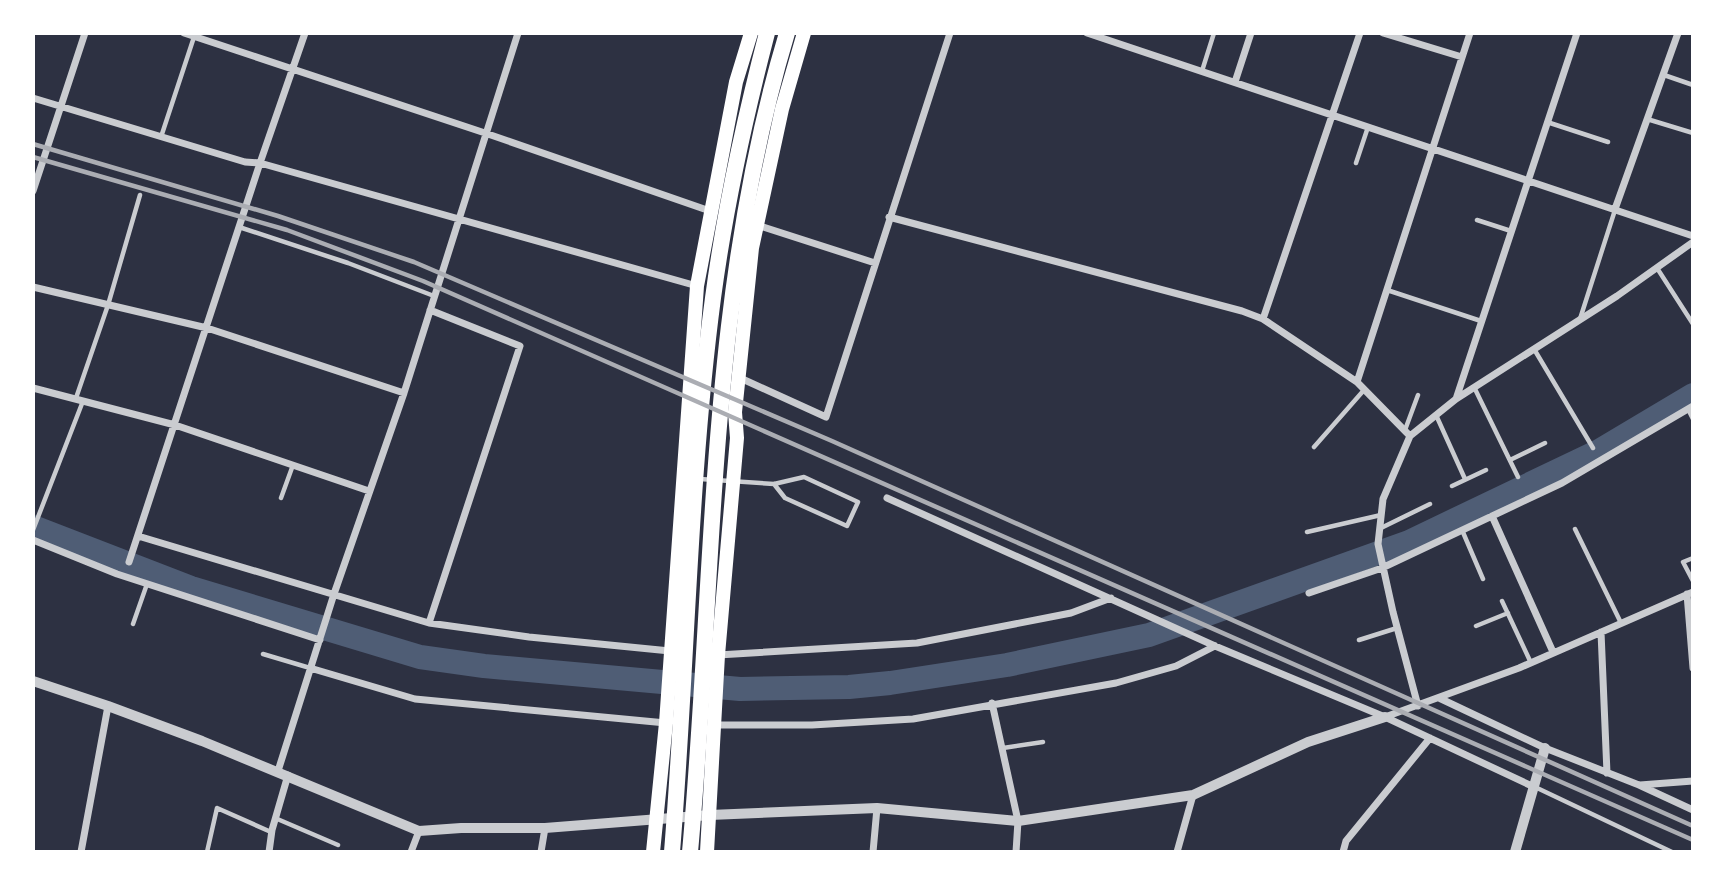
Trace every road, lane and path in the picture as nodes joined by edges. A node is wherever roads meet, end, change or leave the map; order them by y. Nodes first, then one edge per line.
1 (85, 33) edge
2 (184, 33) edge
3 (305, 33) edge
4 (518, 33) edge
5 (751, 33) edge
6 (767, 33) edge
7 (787, 33) edge
8 (804, 33) edge
9 (950, 33) edge
10 (1087, 33) edge
11 (1125, 33) edge
12 (1214, 33) edge
13 (1251, 33) edge
14 (1360, 33) edge
15 (1383, 33) edge
16 (1470, 33) edge
17 (1577, 33) edge
18 (1678, 33) edge
19 (195, 35) edge
20 (1122, 44) junction
21 (1462, 57) junction
22 (294, 69) junction
23 (1202, 71) junction
24 (1663, 75) junction
25 (1235, 82) junction
26 (1693, 85) edge
27 (33, 99) edge
28 (62, 106) junction
29 (1332, 114) junction
30 (1647, 119) junction
31 (1547, 122) junction
32 (1368, 127) junction
33 (485, 133) junction
34 (1693, 134) edge
35 (161, 137) junction
36 (1608, 142) dead end
37 (1433, 148) junction
38 (260, 163) junction
39 (1356, 163) dead end
40 (1528, 180) junction
41 (33, 191) edge
42 (140, 195) dead end
43 (1615, 209) junction
44 (710, 211) junction
45 (889, 217) junction
46 (459, 218) junction
47 (1477, 220) dead end
48 (757, 225) junction
49 (239, 227) junction
50 (1511, 231) junction
51 (1693, 236) edge
52 (1693, 242) edge
53 (874, 263) junction
54 (1657, 268) junction
55 (697, 286) junction
56 (33, 287) edge
57 (1387, 289) junction
58 (435, 296) junction
59 (108, 305) junction
60 (430, 310) junction
61 (1263, 319) junction
62 (1580, 319) junction
63 (1481, 321) junction
64 (1693, 324) edge
65 (207, 328) junction
66 (1534, 349) junction
67 (738, 377) junction
68 (1357, 382) junction
69 (1474, 387) junction
70 (33, 388) edge
71 (1364, 390) junction
72 (404, 393) junction
73 (1418, 395) dead end
74 (1456, 399) junction
75 (79, 400) junction
76 (1690, 408) edge
77 (1436, 415) junction
78 (1693, 419) edge
79 (175, 425) junction
80 (1407, 433) junction
81 (1545, 443) dead end
82 (1314, 447) dead end
83 (1593, 448) dead end
84 (1510, 460) junction
85 (293, 465) junction
86 (1486, 470) dead end
87 (1518, 477) dead end
88 (1465, 479) junction
89 (682, 481) junction
90 (733, 481) junction
91 (774, 484) junction
92 (1452, 486) dead end
93 (369, 491) junction
94 (281, 498) dead end
95 (887, 498) dead end
96 (1430, 505) dead end
97 (1381, 515) junction
98 (1492, 516) junction
99 (1575, 528) dead end
100 (1380, 529) junction
101 (33, 530) edge
102 (1462, 530) junction
103 (1307, 532) dead end
104 (138, 536) junction
105 (33, 540) edge
106 (1693, 558) edge
107 (129, 562) dead end
108 (1382, 568) junction
109 (1483, 579) dead end
110 (1693, 581) edge
111 (147, 584) junction
112 (1309, 593) dead end
113 (1690, 593) edge
114 (334, 594) junction
115 (1111, 598) junction
116 (1502, 601) dead end
117 (1508, 613) junction
118 (429, 623) junction
119 (1621, 623) junction
120 (133, 624) dead end
121 (1476, 626) dead end
122 (1397, 628) junction
123 (1601, 632) junction
124 (321, 638) junction
125 (1359, 640) dead end
126 (1692, 643) edge
127 (1215, 646) junction
128 (670, 650) junction
129 (1553, 652) junction
130 (263, 654) dead end
131 (718, 655) junction
132 (1531, 663) junction
133 (310, 668) junction
134 (1693, 668) edge
135 (33, 681) edge
136 (1439, 698) junction
137 (992, 703) junction
138 (108, 706) junction
139 (1418, 706) junction
140 (1385, 717) junction
141 (666, 723) junction
142 (715, 725) junction
143 (1430, 738) junction
144 (1043, 742) dead end
145 (1002, 748) junction
146 (1545, 748) junction
147 (283, 773) junction
148 (1607, 773) junction
149 (1693, 780) edge
150 (1639, 785) junction
151 (1534, 787) junction
152 (1194, 795) junction
153 (877, 808) junction
154 (1693, 810) edge
155 (710, 815) junction
156 (275, 818) junction
157 (657, 820) junction
158 (1018, 821) junction
159 (545, 828) junction
160 (419, 831) junction
161 (272, 832) junction
162 (338, 845) dead end
163 (81, 852) edge
164 (207, 852) edge
165 (269, 852) edge
166 (411, 852) edge
167 (541, 852) edge
168 (653, 852) edge
169 (672, 852) edge
170 (690, 852) edge
171 (707, 852) edge
172 (873, 852) edge
173 (1016, 852) edge
174 (1177, 852) edge
175 (1343, 852) edge
176 (1515, 852) edge
177 (1672, 852) edge

1 - 28 street
2 - 19 street
3 - 22 street
4 - 33 street
5 - 44 highway
6 - 169 highway
7 - 170 highway
8 - 48 highway
9 - 45 street
10 - 20 street
11 - 20 street
12 - 23 lane
13 - 25 street
14 - 29 street
15 - 21 street
16 - 21 street
17 - 31 street
18 - 24 street
19 - 22 street
19 - 35 lane
20 - 23 street
21 - 37 street
22 - 33 street
22 - 38 street
23 - 25 street
24 - 26 lane
24 - 30 street
25 - 29 street
27 - 28 street
28 - 35 street
28 - 41 street
29 - 32 street
29 - 61 street
30 - 34 lane
30 - 43 street
31 - 36 lane
31 - 40 street
32 - 37 street
32 - 39 lane
33 - 44 street
33 - 46 street
35 - 38 street
37 - 40 street
37 - 57 street
38 - 46 street
38 - 49 street
40 - 43 street
40 - 50 street
42 - 59 lane
43 - 51 street
43 - 62 lane
44 - 55 highway
45 - 53 street
45 - 61 street
46 - 55 street
46 - 58 street
47 - 50 lane
48 - 53 street
48 - 67 highway
49 - 58 lane
49 - 65 street
50 - 63 street
52 - 54 street
53 - 67 street
54 - 62 street
54 - 64 lane
55 - 89 highway
56 - 59 street
57 - 63 lane
57 - 68 street
58 - 60 street
59 - 65 street
59 - 75 lane
60 - 72 street
60 - 118 street
61 - 68 street
62 - 66 street
63 - 74 street
65 - 72 street
65 - 79 street
66 - 69 street
66 - 83 lane
67 - 90 highway
68 - 71 street
69 - 74 street
69 - 84 lane
70 - 75 street
71 - 80 street
71 - 82 lane
72 - 93 street
73 - 80 lane
74 - 77 street
75 - 79 street
75 - 101 lane
76 - 78 lane
76 - 98 street
77 - 80 street
77 - 88 lane
79 - 85 street
79 - 104 street
80 - 97 street
81 - 84 lane
84 - 87 lane
85 - 93 street
85 - 94 lane
86 - 88 lane
88 - 92 lane
89 - 90 lane
89 - 128 highway
90 - 91 lane
90 - 131 highway
91 - 91 lane
93 - 114 street
95 - 115 street
96 - 100 lane
97 - 100 street
97 - 103 lane
98 - 102 street
98 - 129 street
99 - 119 lane
100 - 108 street
102 - 108 street
102 - 109 lane
104 - 107 street
104 - 114 street
105 - 111 street
106 - 110 lane
108 - 112 street
108 - 122 street
111 - 120 lane
111 - 124 street
113 - 119 street
113 - 126 street
114 - 118 street
114 - 124 street
115 - 127 street
115 - 131 street
116 - 117 lane
117 - 121 lane
117 - 132 lane
118 - 128 street
119 - 123 street
122 - 125 lane
122 - 139 street
123 - 129 street
123 - 148 street
124 - 133 street
126 - 134 street
127 - 137 street
127 - 140 street
128 - 141 highway
129 - 132 street
130 - 133 lane
131 - 142 highway
132 - 136 street
133 - 141 street
133 - 147 street
135 - 138 street
136 - 139 street
136 - 146 street
137 - 142 street
137 - 145 street
138 - 147 street
138 - 163 street
139 - 140 street
140 - 143 street
140 - 152 street
141 - 157 highway
142 - 155 highway
143 - 151 street
143 - 175 street
144 - 145 lane
145 - 158 street
146 - 148 street
146 - 151 street
147 - 156 street
147 - 160 street
148 - 150 street
149 - 150 street
150 - 154 street
151 - 176 street
151 - 177 lane
152 - 158 street
152 - 174 street
153 - 155 street
153 - 158 street
153 - 172 street
155 - 157 street
155 - 171 highway
156 - 161 street
156 - 162 lane
157 - 159 street
157 - 168 highway
158 - 173 street
159 - 160 street
159 - 167 street
160 - 166 street
161 - 164 lane
161 - 165 street

